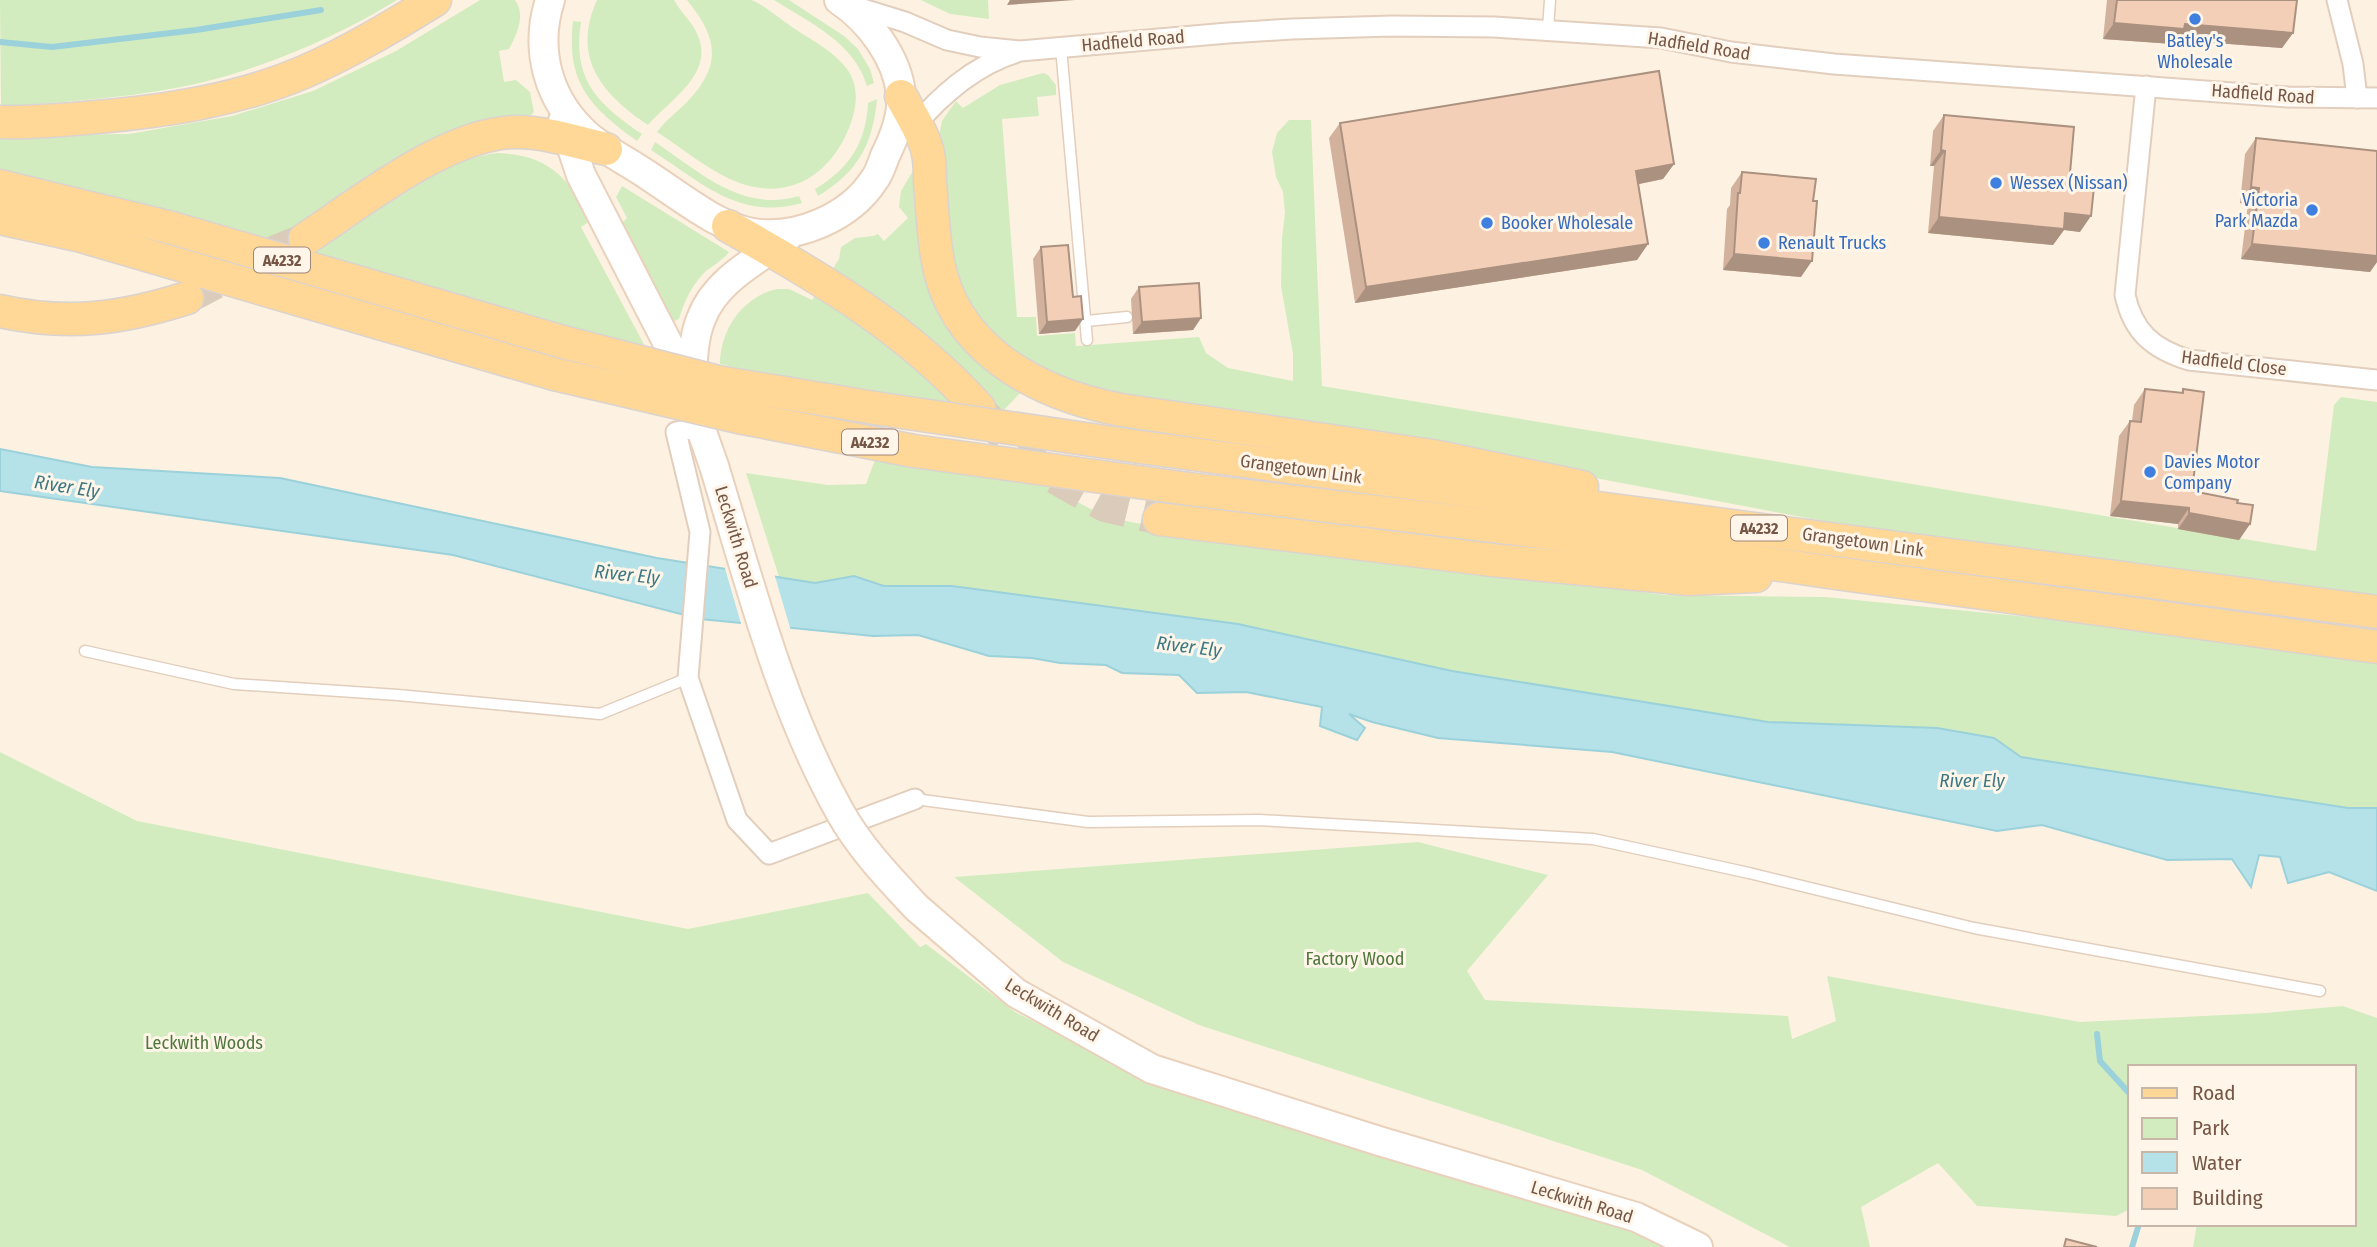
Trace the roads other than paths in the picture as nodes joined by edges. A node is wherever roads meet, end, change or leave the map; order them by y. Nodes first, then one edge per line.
1 (435, 0) edge
2 (550, 0) edge
3 (1550, 0) edge
4 (2337, 0) edge
5 (840, 1) edge
6 (1548, 29) junction
7 (1061, 48) junction
8 (1020, 51) junction
9 (2146, 86) junction
10 (901, 96) junction
11 (556, 98) junction
12 (2357, 98) junction
13 (2377, 98) edge
14 (0, 122) edge
15 (915, 125) junction
16 (570, 141) junction
17 (606, 149) junction
18 (881, 166) junction
19 (0, 186) edge
20 (0, 218) edge
21 (728, 226) junction
22 (801, 229) junction
23 (305, 239) tunnel mouth
24 (771, 250) junction
25 (187, 298) tunnel mouth
26 (0, 311) edge
27 (1126, 317) dead end
28 (1086, 321) junction
29 (1087, 340) dead end
30 (2377, 380) edge
31 (690, 399) junction
32 (979, 408) tunnel mouth
33 (700, 427) junction
34 (1159, 519) tunnel mouth
35 (1701, 520) junction
36 (1828, 572) junction
37 (2377, 612) edge
38 (2377, 647) edge
39 (85, 651) dead end
40 (688, 678) junction
41 (915, 799) joint
42 (2320, 991) dead end
43 (1698, 1247) edge

1 - 14 main road
2 - 11 main road, Leckwith Road
3 - 6 lane
4 - 12 street
5 - 8 street
5 - 10 main road
6 - 7 street, Hadfield Road
6 - 9 street, Hadfield Road
7 - 8 street, Hadfield Road
7 - 28 lane
8 - 15 street
9 - 12 street, Hadfield Road
9 - 30 street, Hadfield Close
10 - 15 main road
10 - 18 main road
11 - 16 main road, Leckwith Road
11 - 17 main road
12 - 13 street, Hadfield Road
15 - 18 street
15 - 35 main road
16 - 17 main road
16 - 23 main road
16 - 31 main road, Leckwith Road
17 - 21 main road
18 - 22 main road
19 - 35 main road, Grangetown Link / A4232, bridge
20 - 36 main road, Grangetown Link / A4232, bridge
21 - 22 main road
21 - 24 main road
22 - 24 main road, Leckwith Road
24 - 31 main road, Leckwith Road
24 - 32 main road
25 - 26 main road
27 - 28 lane
28 - 29 lane
31 - 33 main road, Leckwith Road
33 - 40 street
33 - 43 main road, Leckwith Road, bridge
34 - 36 main road
35 - 37 main road, Grangetown Link / A4232
36 - 38 main road, Grangetown Link / A4232
39 - 40 lane
40 - 41 street
41 - 42 lane

